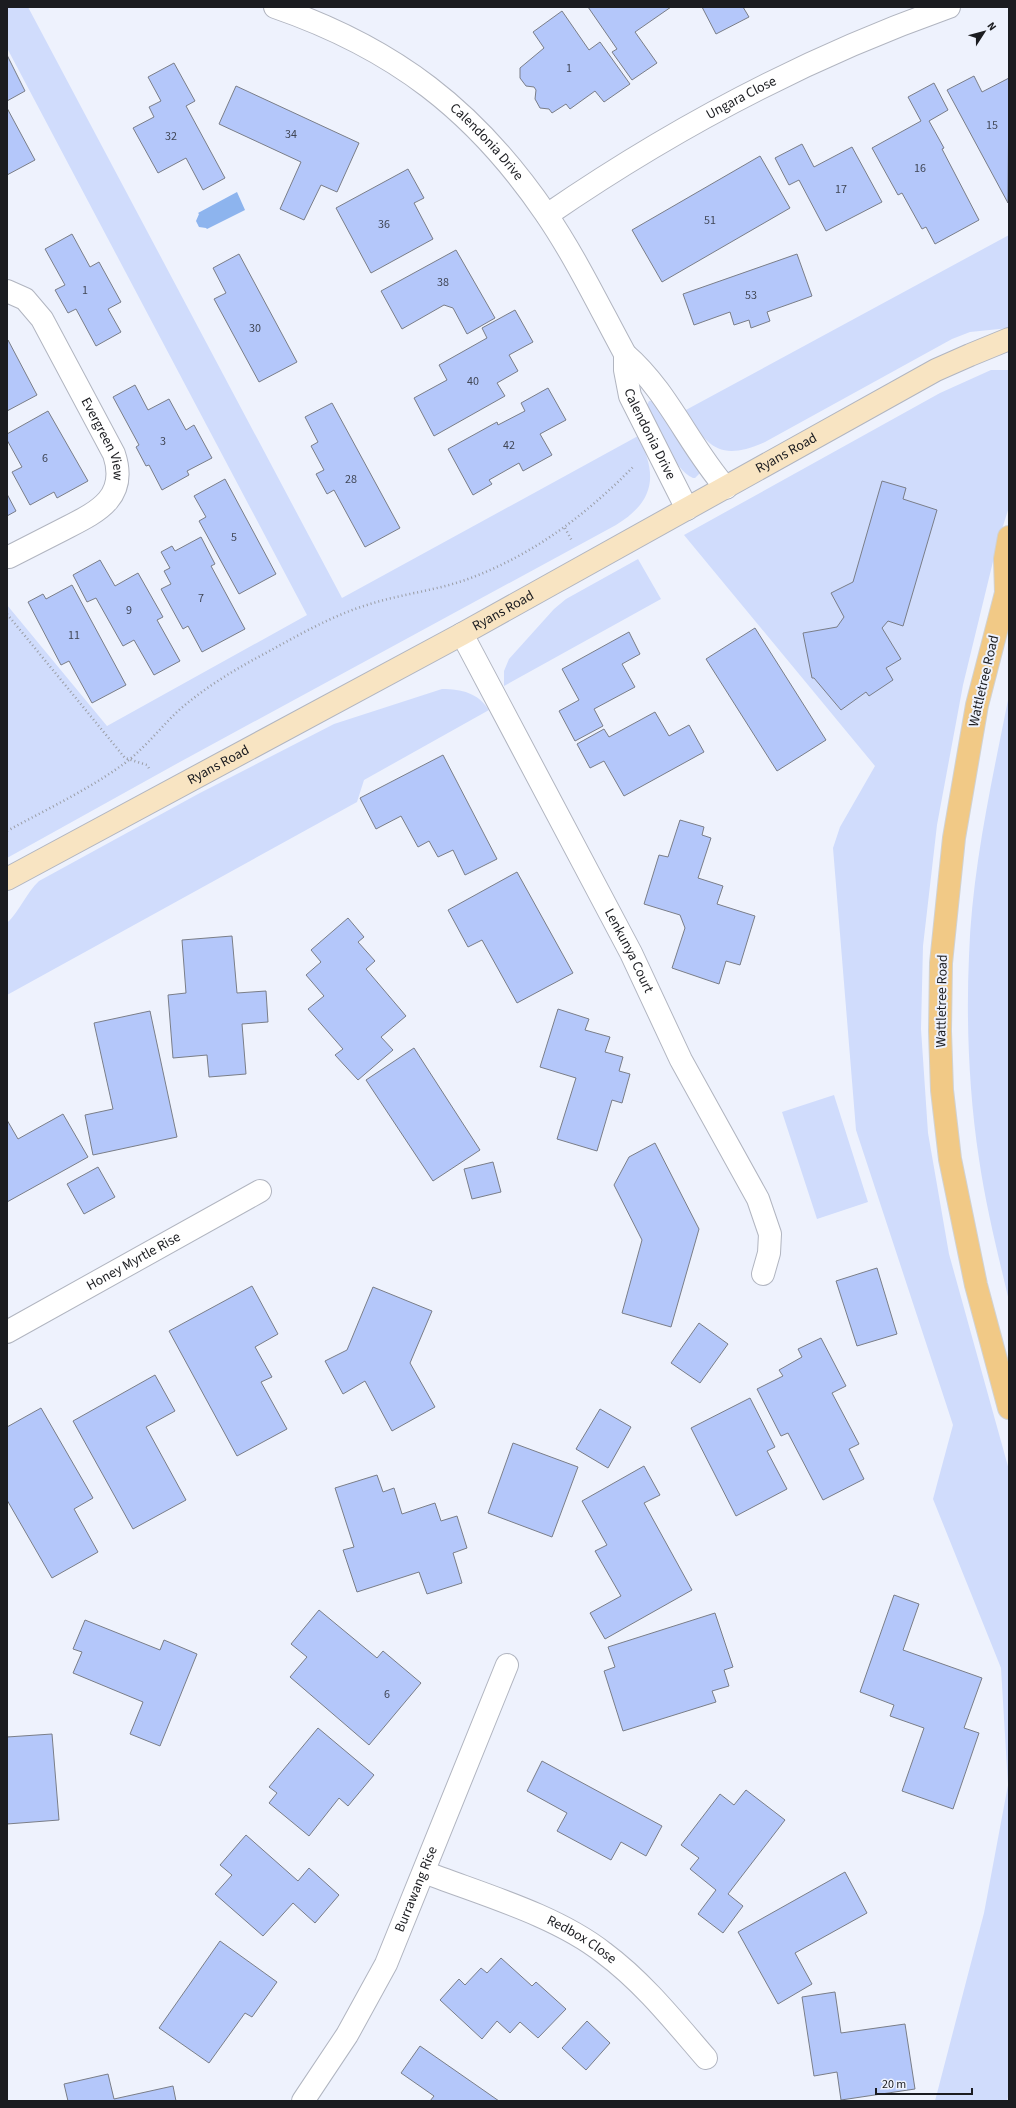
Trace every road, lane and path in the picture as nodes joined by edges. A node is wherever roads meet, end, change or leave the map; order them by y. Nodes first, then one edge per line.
1 (275, 7) edge
2 (949, 7) edge
3 (547, 215) junction
4 (7, 291) edge
5 (1006, 345) edge
6 (625, 354) junction
7 (639, 460) dead end
8 (726, 488) junction
9 (687, 509) junction
10 (565, 528) junction
11 (1009, 537) edge
12 (572, 541) dead end
13 (9, 557) dead end
14 (1007, 591) edge
15 (7, 614) edge
16 (462, 634) junction
17 (128, 760) junction
18 (164, 793) junction
19 (7, 831) edge
20 (7, 879) edge
21 (260, 1191) dead end
22 (763, 1274) dead end
23 (7, 1332) edge
24 (1009, 1408) edge
25 (507, 1665) dead end
26 (424, 1872) junction
27 (706, 2058) dead end
28 (303, 2101) edge

1 - 3 street, Calendonia Drive
2 - 3 street, Ungara Close
3 - 6 street, Calendonia Drive
4 - 13 street, Evergreen View
5 - 8 street, Ryans Road
6 - 8 street, Calendonia Drive
6 - 9 street, Calendonia Drive
7 - 10 path
8 - 9 street, Ryans Road
9 - 16 street, Ryans Road
10 - 12 path
10 - 17 path
11 - 14 main road, Wattletree Road
14 - 24 main road, Wattletree Road
15 - 17 path
16 - 18 street, Ryans Road
16 - 22 street, Lenkunya Court
17 - 18 path
17 - 19 path
18 - 20 street, Ryans Road
21 - 23 street, Honey Myrtle Rise
25 - 26 street, Burrawang Rise
26 - 27 street, Redbox Close
26 - 28 street, Burrawang Rise

